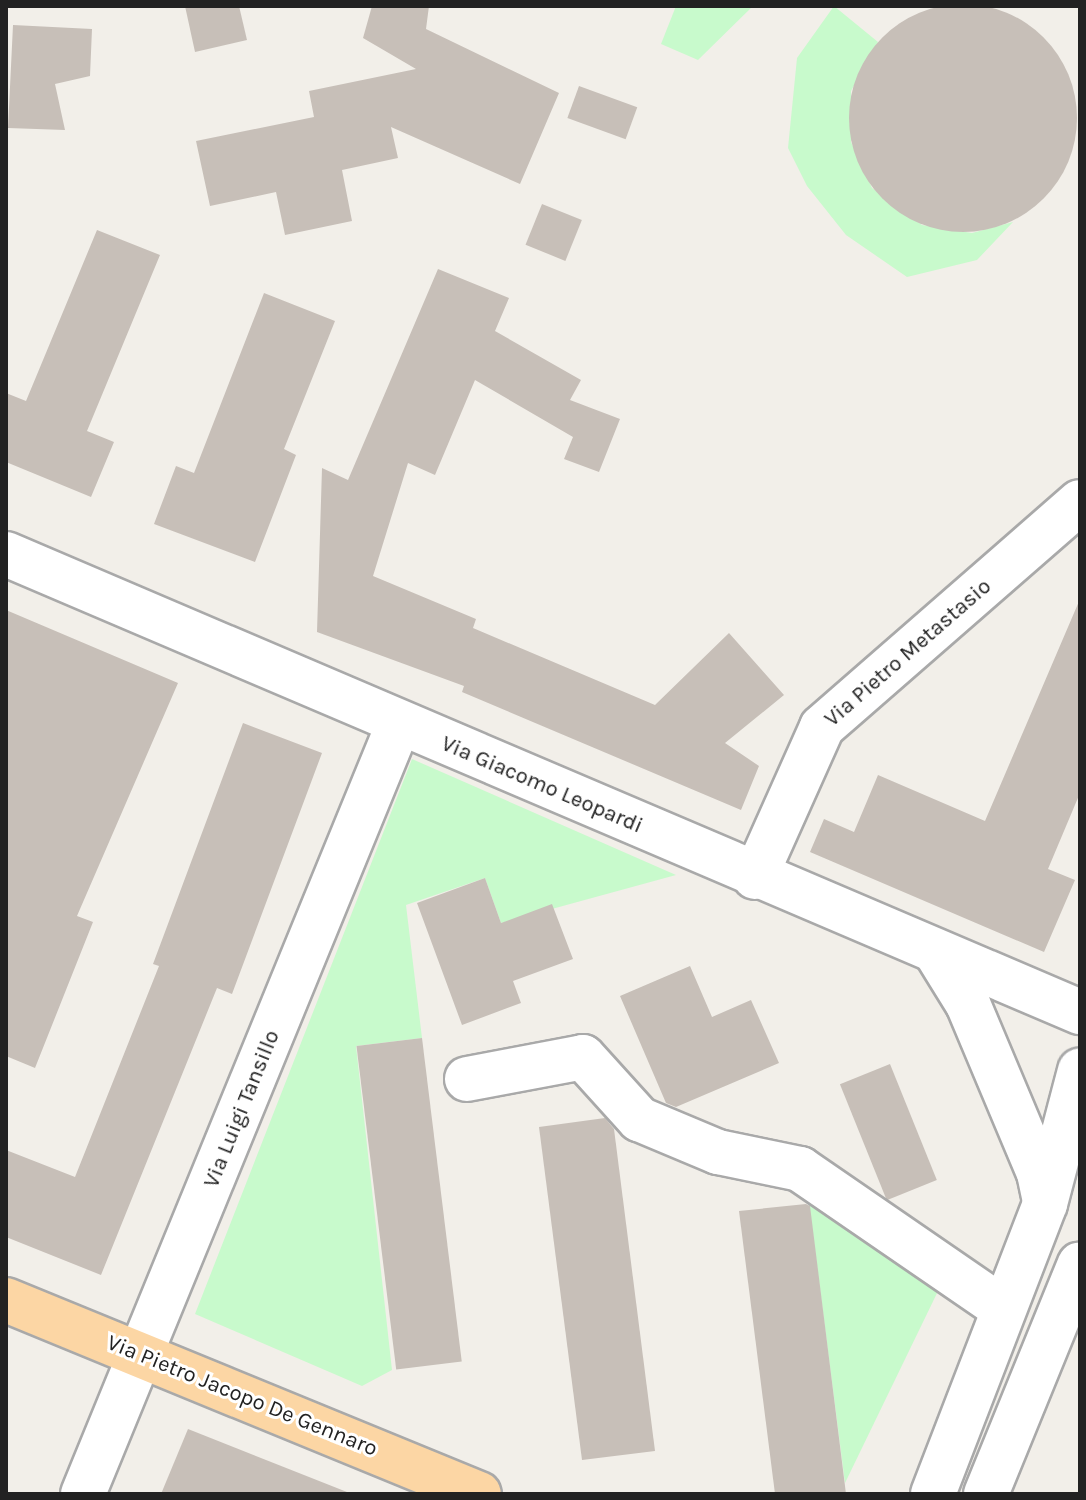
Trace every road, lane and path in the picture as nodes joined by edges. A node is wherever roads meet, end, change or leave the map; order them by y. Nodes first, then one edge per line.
1 (1080, 502) edge
2 (6, 554) edge
3 (399, 723) junction
4 (755, 877) junction
5 (937, 954) junction
6 (1080, 1012) edge
7 (1080, 1071) edge
8 (467, 1079) dead end
9 (1045, 1204) junction
10 (1080, 1264) edge
11 (6, 1300) edge
12 (1004, 1309) junction
13 (142, 1354) junction
14 (83, 1494) edge
15 (479, 1494) edge
16 (933, 1494) edge
17 (986, 1494) edge

1 - 4 street, Via Pietro Metastasio
2 - 3 street, Via Giacomo Leopardi
3 - 4 street, Via Giacomo Leopardi
3 - 13 street, Via Luigi Tansillo
4 - 5 street, Via Giacomo Leopardi
5 - 6 street, Via Giacomo Leopardi
5 - 9 street
7 - 9 street
8 - 12 street
9 - 12 street
10 - 17 street
11 - 13 main road, Via Pietro Jacopo De Gennaro
12 - 16 street
13 - 14 street, Via Luigi Tansillo
13 - 15 main road, Via Pietro Jacopo De Gennaro

